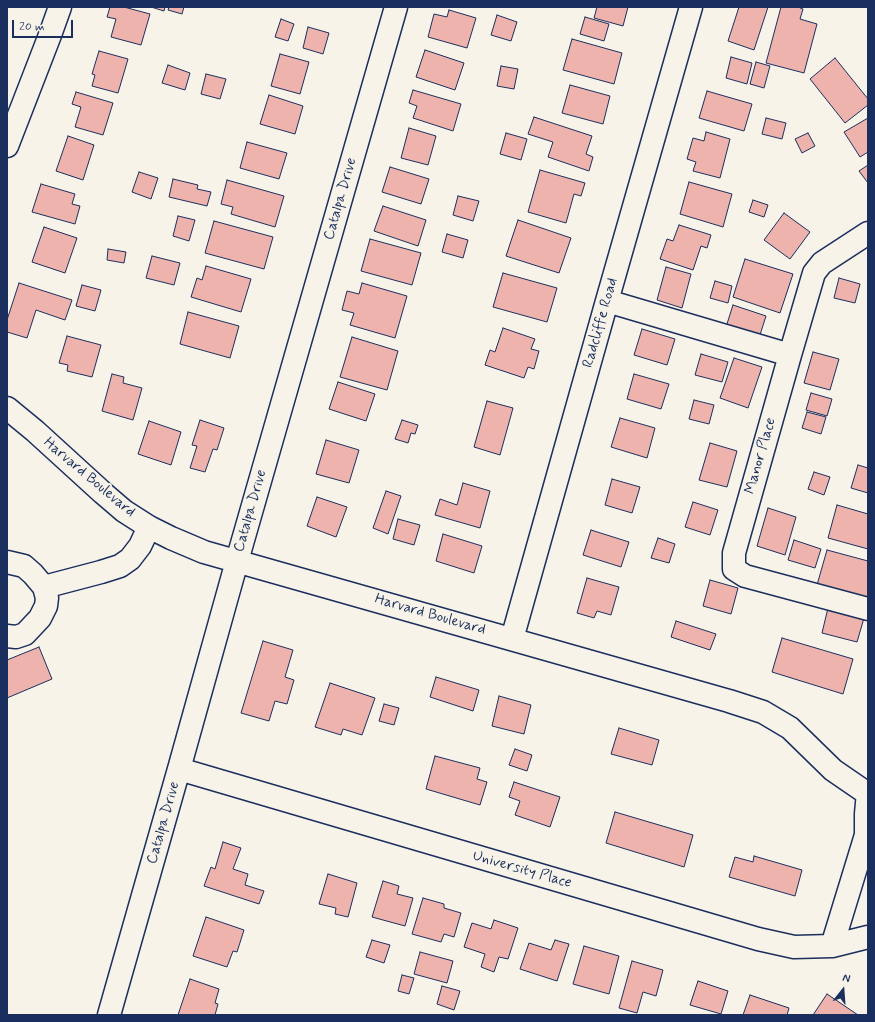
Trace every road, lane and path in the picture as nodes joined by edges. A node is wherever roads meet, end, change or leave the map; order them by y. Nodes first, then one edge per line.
1 (60, 7) edge
2 (396, 7) edge
3 (691, 7) edge
4 (7, 146) edge
5 (868, 233) edge
6 (607, 302) junction
7 (790, 355) junction
8 (7, 408) edge
9 (149, 527) junction
10 (237, 561) junction
11 (7, 562) edge
12 (44, 587) junction
13 (868, 609) edge
14 (7, 636) edge
15 (512, 639) junction
16 (179, 769) junction
17 (868, 793) edge
18 (867, 837) edge
19 (868, 937) edge
20 (832, 946) junction
21 (109, 1015) edge

1 - 4 street
2 - 10 street, Catalpa Drive
3 - 6 street, Radcliffe Road
5 - 7 street, Manor Place
6 - 7 street
6 - 15 street, Radcliffe Road
7 - 13 street, Manor Place
8 - 9 street, Harvard Boulevard
9 - 10 street, Harvard Boulevard
9 - 12 street
10 - 15 street, Harvard Boulevard
10 - 16 street, Catalpa Drive
11 - 12 street
12 - 14 street
15 - 17 street, Harvard Boulevard
16 - 20 street, University Place
16 - 21 street, Catalpa Drive
17 - 18 street
18 - 20 street
19 - 20 street, University Place

